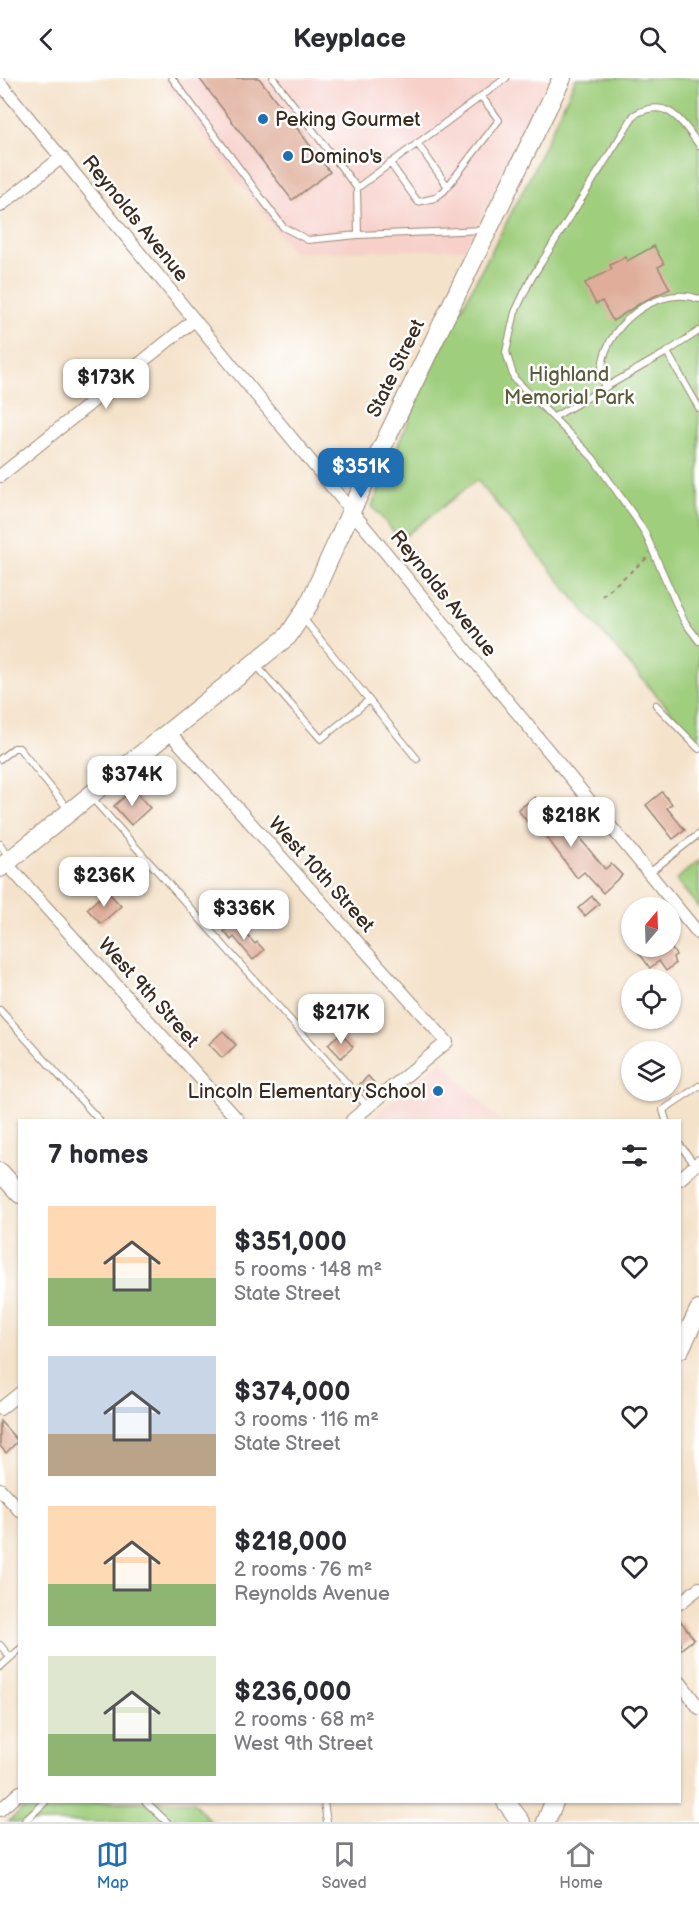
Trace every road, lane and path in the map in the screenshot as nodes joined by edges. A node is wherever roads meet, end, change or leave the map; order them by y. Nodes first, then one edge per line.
1 (172, 78) edge
2 (273, 78) edge
3 (506, 78) edge
4 (561, 78) edge
5 (0, 83) edge
6 (481, 96) junction
7 (417, 143) junction
8 (699, 145) edge
9 (62, 157) junction
10 (390, 163) junction
11 (448, 187) junction
12 (357, 188) junction
13 (0, 206) edge
14 (488, 230) junction
15 (358, 234) junction
16 (699, 299) edge
17 (194, 320) junction
18 (699, 331) edge
19 (667, 352) junction
20 (604, 386) junction
21 (699, 408) edge
22 (554, 417) junction
23 (0, 476) edge
24 (351, 511) junction
25 (654, 552) junction
26 (602, 596) dead end
27 (301, 616) junction
28 (699, 640) edge
29 (254, 663) junction
30 (369, 700) junction
31 (656, 705) dead end
32 (169, 732) junction
33 (699, 749) edge
34 (0, 759) edge
35 (417, 759) dead end
36 (89, 796) junction
37 (70, 811) junction
38 (699, 834) edge
39 (3, 860) edge
40 (649, 873) junction
41 (699, 934) edge
42 (0, 1010) edge
43 (699, 1086) edge
44 (368, 1107) junction
45 (98, 1119) edge
46 (237, 1119) edge
47 (353, 1119) edge
48 (666, 1119) edge
49 (681, 1146) edge
50 (697, 1163) edge
51 (0, 1172) edge
52 (681, 1178) edge
53 (18, 1192) edge
54 (699, 1310) edge
55 (681, 1347) edge
56 (18, 1395) edge
57 (0, 1409) edge
58 (0, 1489) edge
59 (18, 1509) edge
60 (699, 1588) edge
61 (681, 1602) edge
62 (0, 1645) edge
63 (18, 1651) edge
64 (10, 1657) junction
65 (0, 1667) edge
66 (681, 1683) edge
67 (699, 1708) edge
68 (18, 1794) edge
69 (44, 1803) edge
70 (147, 1803) edge
71 (324, 1803) edge
72 (507, 1803) edge
73 (554, 1803) edge
74 (1, 1807) edge
75 (24, 1822) edge
76 (167, 1822) edge
77 (327, 1822) edge
78 (521, 1822) edge
79 (546, 1822) edge

1 - 15 lane
2 - 12 lane
3 - 6 lane
4 - 14 street, State Street
5 - 9 street, Reynolds Avenue
6 - 7 lane
6 - 11 lane
7 - 10 lane
7 - 11 lane
8 - 22 lane
9 - 13 street
9 - 17 street, Reynolds Avenue
10 - 11 lane
10 - 12 lane
12 - 15 lane
14 - 15 lane
14 - 24 street, State Street
16 - 20 lane
17 - 23 street
17 - 24 street, Reynolds Avenue
18 - 19 lane
19 - 20 lane
19 - 21 lane
20 - 22 lane
22 - 25 lane
24 - 27 street, State Street
24 - 40 street, Reynolds Avenue
25 - 26 path
25 - 28 lane
27 - 29 street, State Street
27 - 30 lane
29 - 30 lane
29 - 32 street, State Street
30 - 35 lane
31 - 33 lane
32 - 36 street, State Street
32 - 44 street, West 10th Street
34 - 37 lane
36 - 37 street, State Street
36 - 44 lane
37 - 39 street, State Street
38 - 40 lane
39 - 46 street, West 9th Street
40 - 41 street, Reynolds Avenue
42 - 45 lane
43 - 48 lane
44 - 47 street
49 - 50 lane
50 - 52 street
51 - 53 street
54 - 55 street
56 - 57 street
58 - 59 street
60 - 61 street
62 - 64 lane
63 - 64 lane
64 - 65 lane
66 - 67 street
68 - 74 street
69 - 75 lane
70 - 76 lane
71 - 77 lane
72 - 78 street
73 - 79 street

